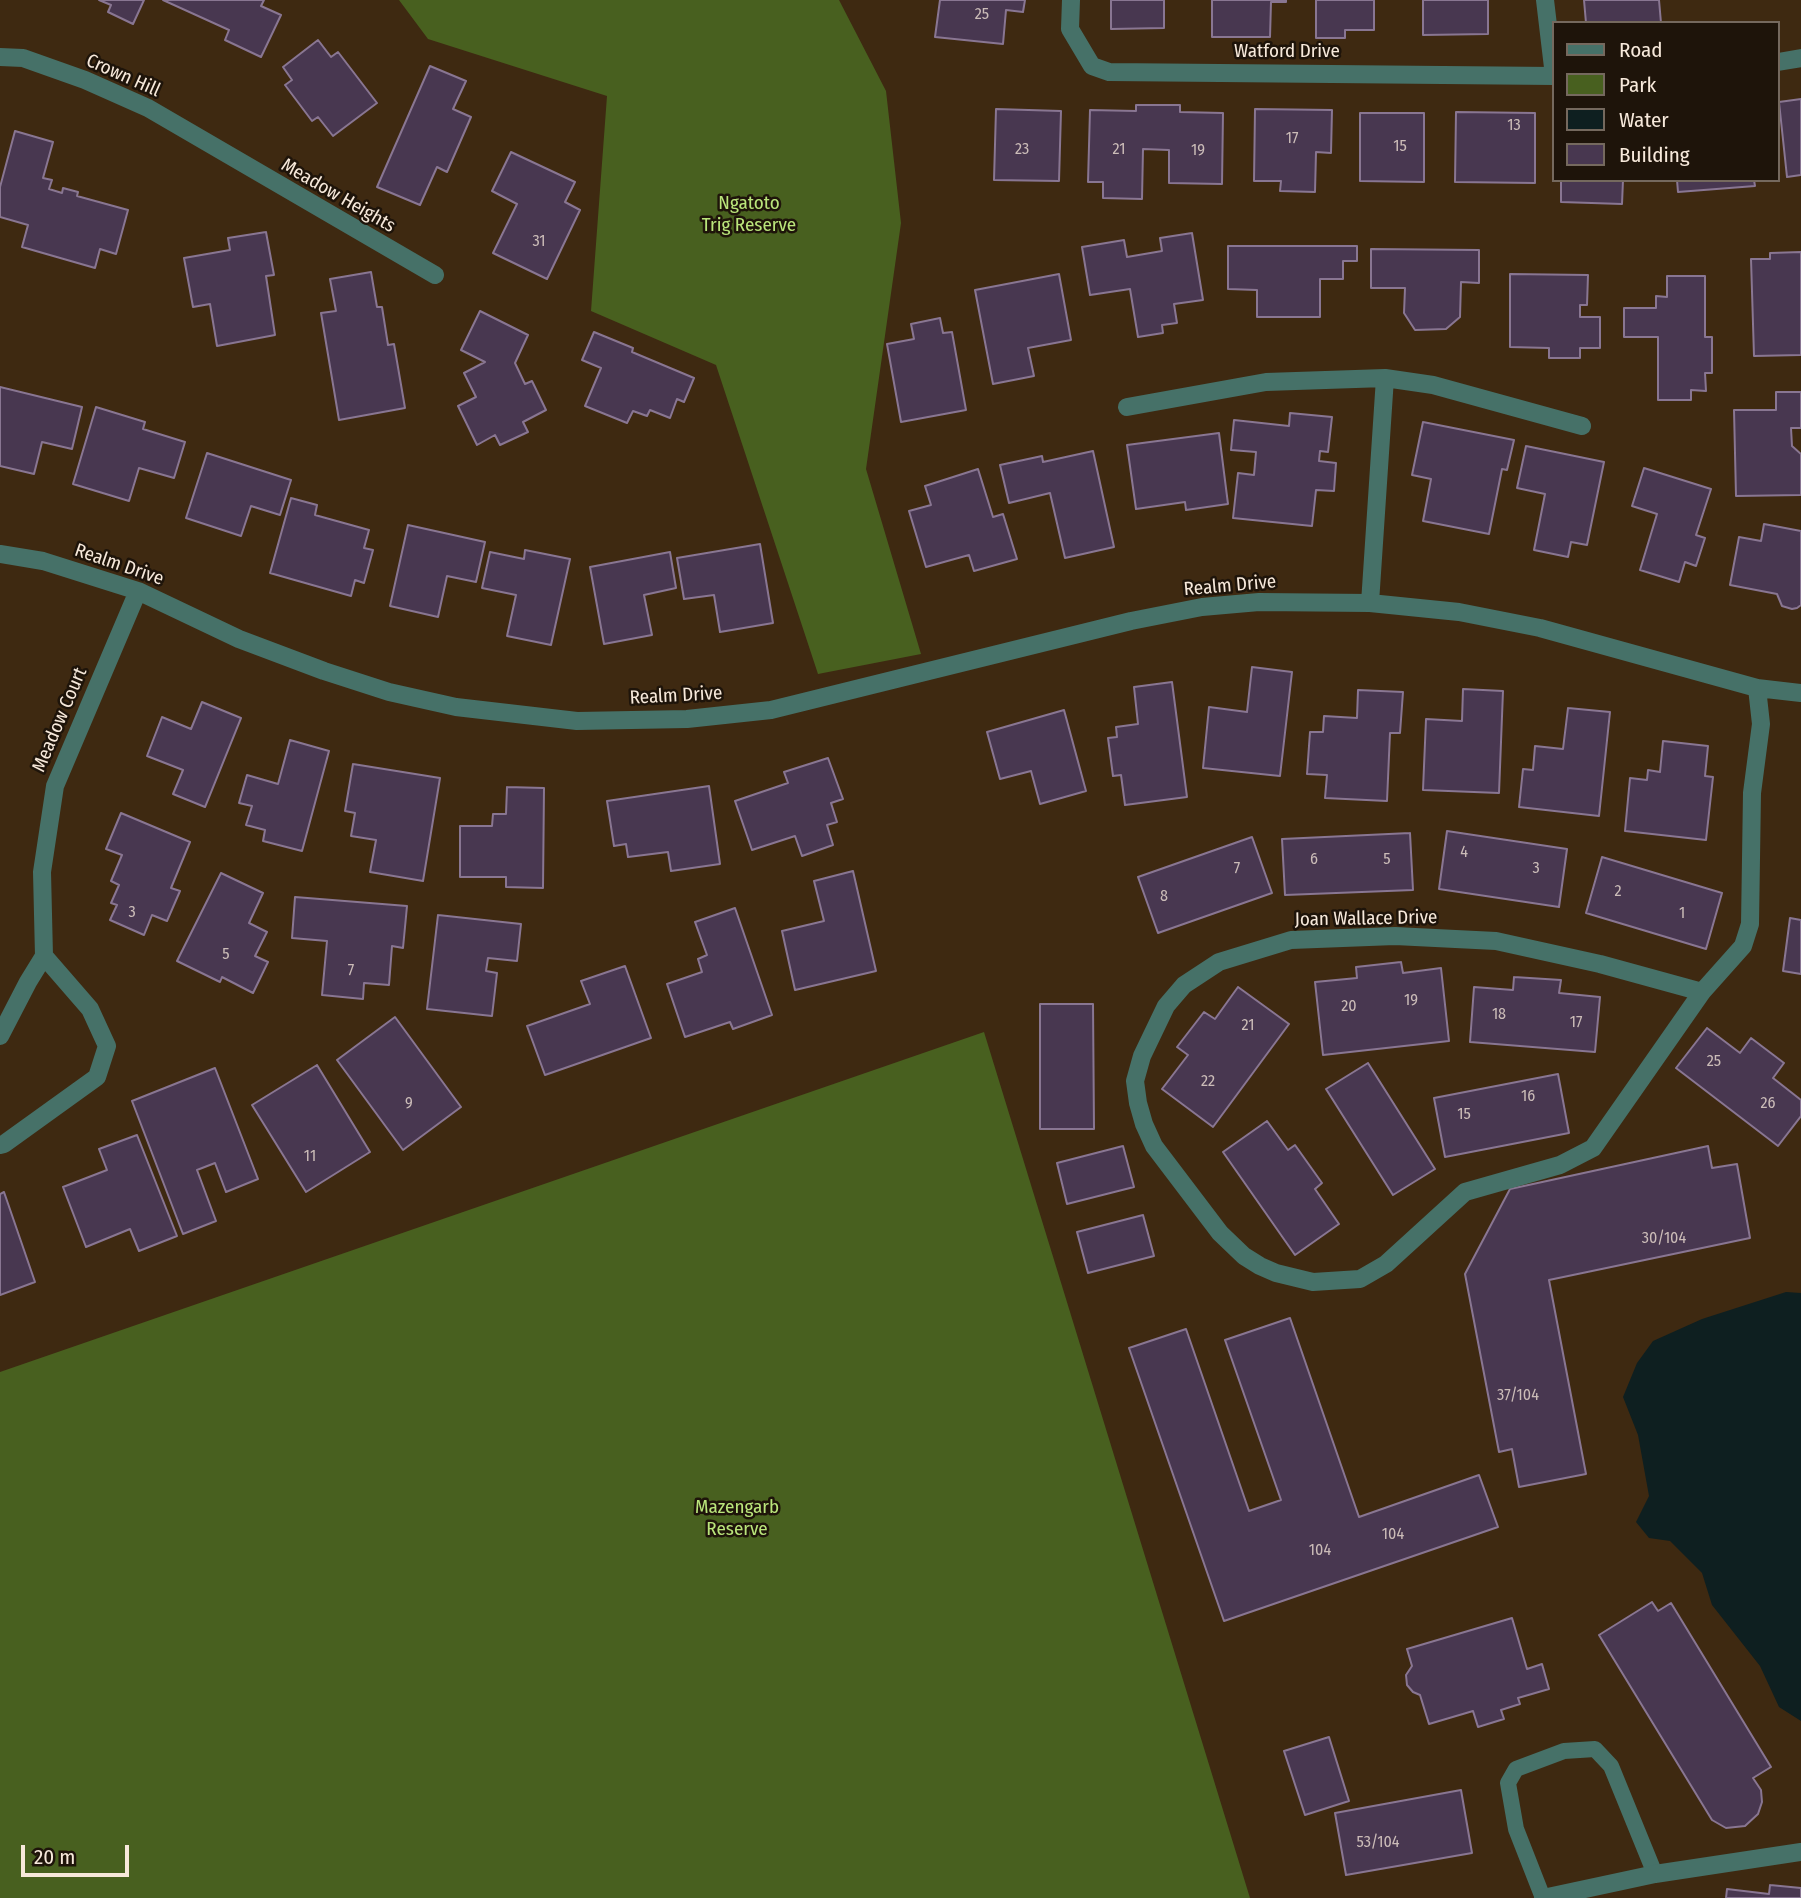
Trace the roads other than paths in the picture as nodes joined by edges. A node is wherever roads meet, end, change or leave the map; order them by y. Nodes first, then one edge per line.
1 (1071, 0) edge
2 (1545, 0) edge
3 (0, 57) edge
4 (1801, 58) edge
5 (1552, 59) edge
6 (1780, 62) edge
7 (1552, 76) edge
8 (222, 153) joint
9 (435, 275) dead end
10 (1385, 378) junction
11 (1127, 407) dead end
12 (1582, 426) dead end
13 (0, 554) edge
14 (138, 591) junction
15 (1370, 603) junction
16 (1757, 688) junction
17 (1801, 693) edge
18 (44, 956) junction
19 (1702, 992) junction
20 (0, 1035) edge
21 (0, 1145) edge
22 (1801, 1852) edge
23 (1655, 1874) junction
24 (1543, 1898) edge

1 - 7 street, Watford Drive
2 - 5 street, Watford Drive
3 - 8 street, Crown Hill
4 - 6 street
8 - 9 street, Meadow Heights
10 - 11 street
10 - 12 street
10 - 15 street
13 - 14 street, Realm Drive
14 - 15 street, Realm Drive
14 - 18 street, Meadow Court
15 - 16 street, Realm Drive
16 - 17 street, Realm Drive
16 - 19 street, Joan Wallace Drive
18 - 20 street
18 - 21 street
19 - 19 street, Joan Wallace Drive
22 - 23 street
23 - 24 street
23 - 24 lane

